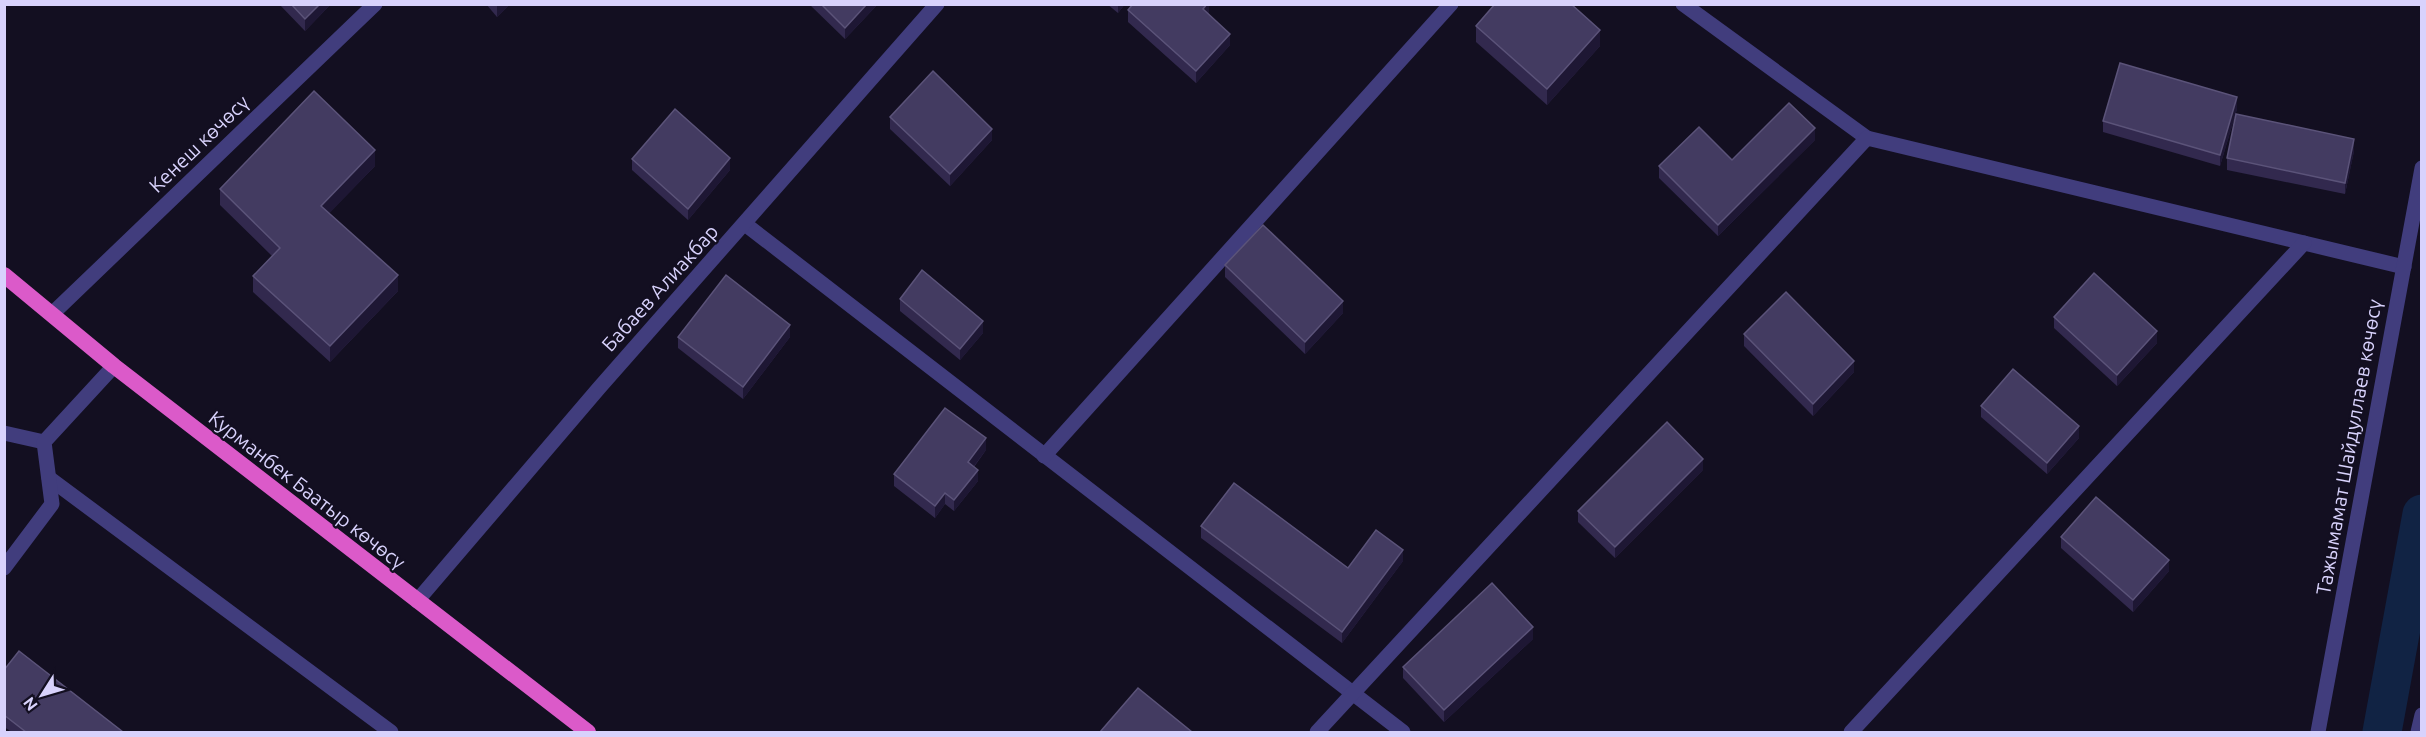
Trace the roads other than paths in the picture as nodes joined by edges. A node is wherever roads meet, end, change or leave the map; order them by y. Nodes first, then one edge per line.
1 (375, 4) edge
2 (938, 4) edge
3 (1451, 4) edge
4 (1683, 4) edge
5 (1867, 138) junction
6 (2421, 168) edge
7 (745, 224) junction
8 (2304, 243) junction
9 (2404, 267) junction
10 (4, 275) edge
11 (52, 314) junction
12 (114, 366) junction
13 (4, 433) edge
14 (44, 442) junction
15 (1044, 456) junction
16 (49, 478) junction
17 (4, 568) edge
18 (417, 601) junction
19 (1352, 694) junction
20 (2421, 715) edge
21 (391, 732) edge
22 (588, 732) edge
23 (1317, 732) edge
24 (1403, 732) edge
25 (1851, 732) edge
26 (2318, 732) edge
27 (2418, 732) edge

1 - 11 street, Кенеш көчөсү
2 - 7 street, Бабаев Алиакбар
3 - 15 street
4 - 5 street
5 - 8 street
5 - 19 street
6 - 9 street, Тажымамат Шайдуллаев көчөсү
7 - 15 street
7 - 18 street, Бабаев Алиакбар
8 - 9 street
8 - 25 street
9 - 26 street, Тажымамат Шайдуллаев көчөсү
10 - 11 highway, Курманбек Баатыр көчөсү
11 - 12 highway, Курманбек Баатыр көчөсү
12 - 14 street
12 - 18 highway, Курманбек Баатыр көчөсү
13 - 14 street
14 - 16 street
15 - 19 street
16 - 17 street
16 - 21 street
18 - 22 highway, Курманбек Баатыр көчөсү
19 - 23 street
19 - 24 street
20 - 27 street

